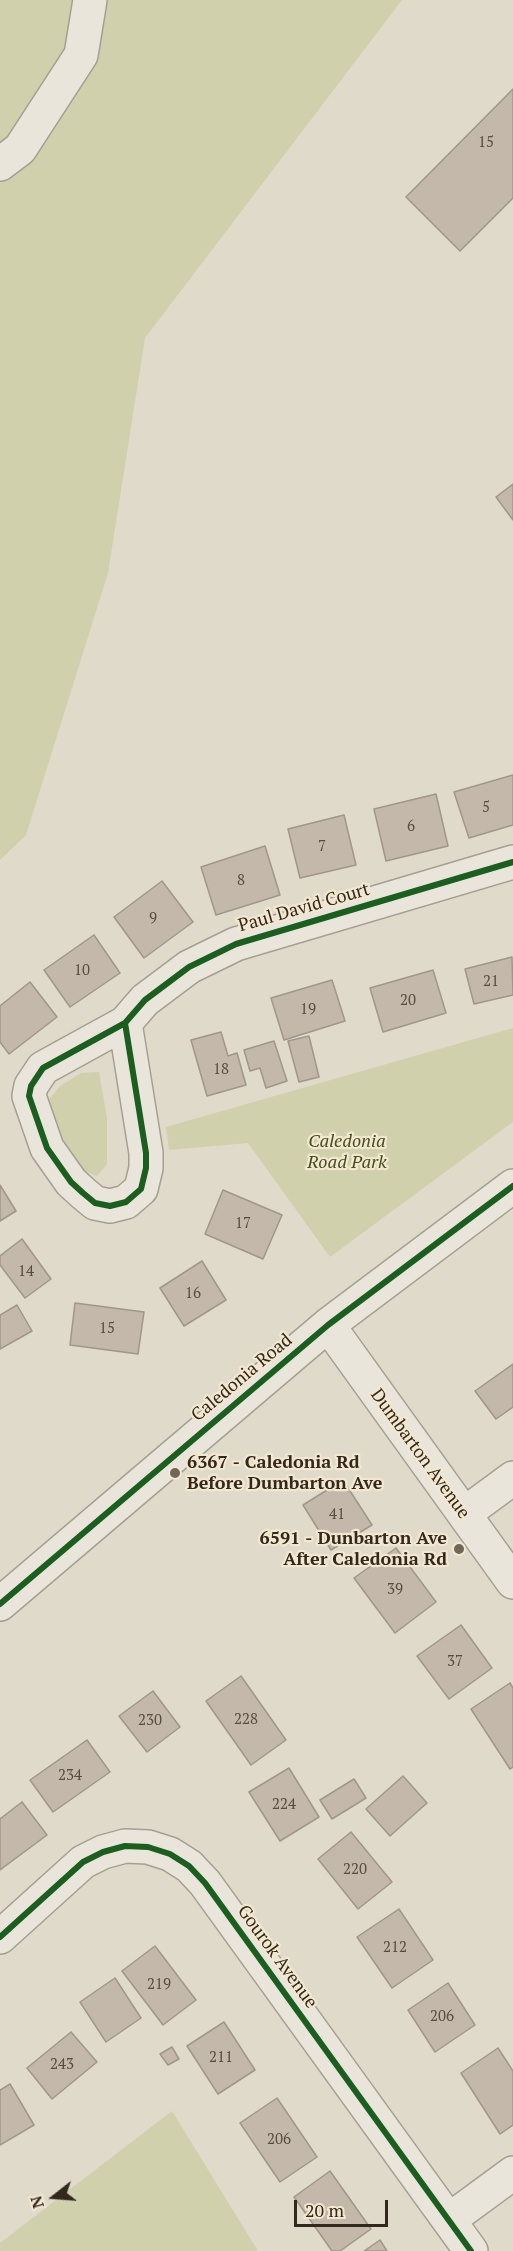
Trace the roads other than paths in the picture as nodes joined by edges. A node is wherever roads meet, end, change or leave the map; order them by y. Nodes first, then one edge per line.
1 (90, 0) edge
2 (0, 164) edge
3 (513, 862) edge
4 (125, 1023) junction
5 (513, 1186) edge
6 (328, 1325) junction
7 (513, 1478) edge
8 (464, 1514) junction
9 (513, 1582) edge
10 (0, 1604) edge
11 (0, 1936) edge
12 (513, 2174) edge
13 (449, 2220) junction
14 (471, 2251) edge

1 - 2 street
3 - 4 street, Paul David Court
4 - 4 street, Paul David Court
5 - 6 street, Caledonia Road
6 - 8 street, Dumbarton Avenue
6 - 10 street, Caledonia Road
7 - 8 street
8 - 9 street, Dumbarton Avenue
11 - 13 street, Gourok Avenue
12 - 13 street
13 - 14 street, Gourok Avenue

